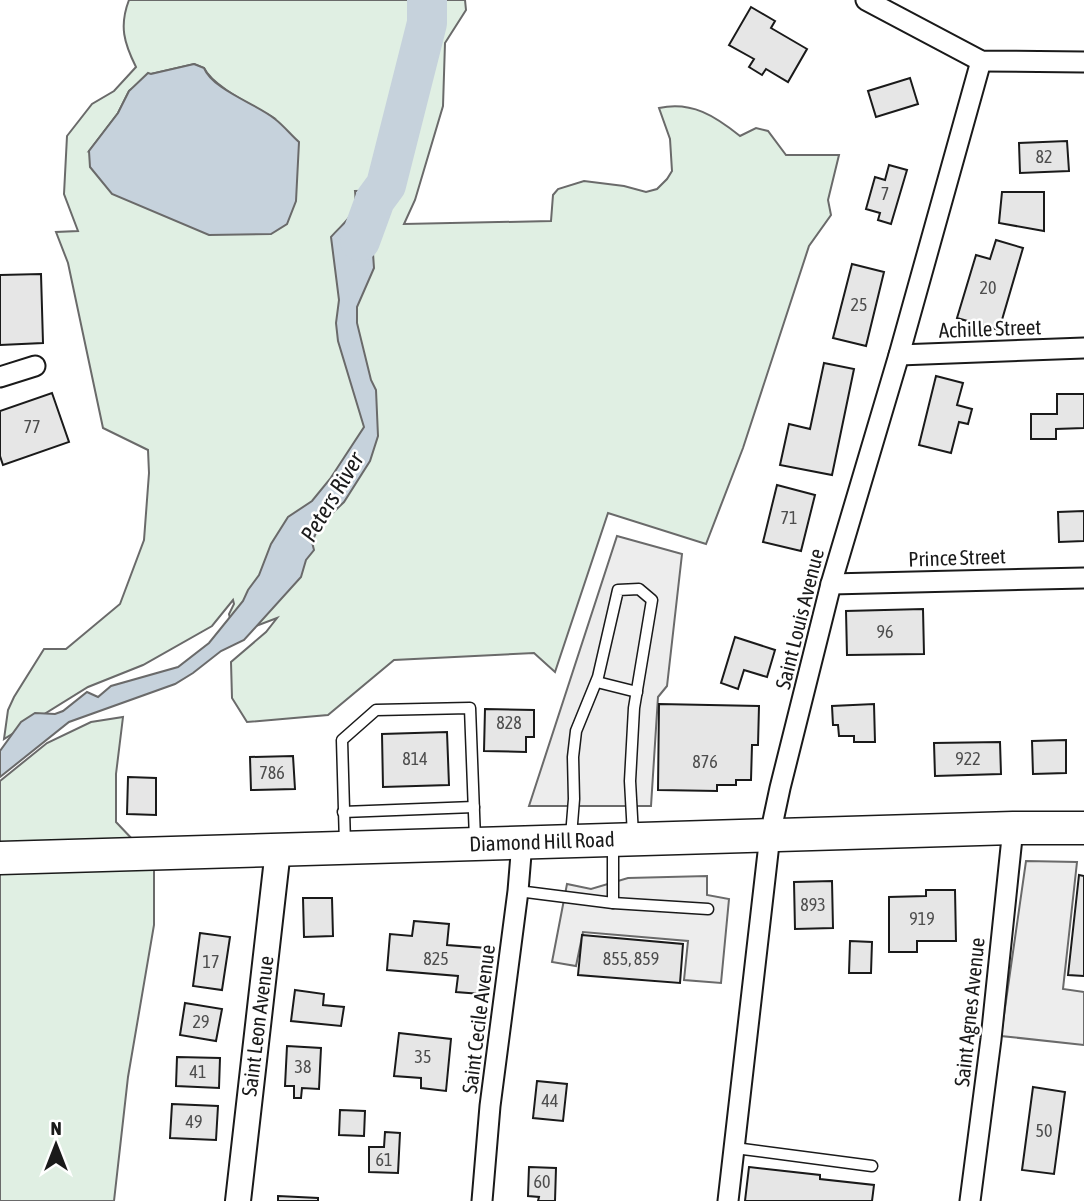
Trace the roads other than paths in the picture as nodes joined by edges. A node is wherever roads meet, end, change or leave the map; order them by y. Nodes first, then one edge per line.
1 (866, 0) edge
2 (981, 61) junction
3 (1084, 62) edge
4 (1084, 348) edge
5 (899, 355) junction
6 (35, 366) dead end
7 (0, 377) edge
8 (1084, 578) edge
9 (831, 584) junction
10 (597, 682) junction
11 (636, 692) junction
12 (474, 807) junction
13 (343, 811) junction
14 (1013, 828) junction
15 (1084, 828) edge
16 (770, 835) junction
17 (623, 839) junction
18 (522, 842) junction
19 (570, 842) junction
20 (476, 844) junction
21 (345, 848) junction
22 (278, 850) junction
23 (0, 858) edge
24 (519, 891) junction
25 (613, 903) junction
26 (708, 909) dead end
27 (735, 1148) junction
28 (872, 1166) dead end
29 (238, 1201) edge
30 (482, 1201) edge
31 (729, 1201) edge
32 (970, 1201) edge

1 - 2 street
2 - 3 street
2 - 5 street, Saint Louis Avenue
4 - 5 street, Achille Street
5 - 9 street, Saint Louis Avenue
6 - 7 street
8 - 9 street, Prince Street
9 - 16 street, Saint Louis Avenue
10 - 11 lane
10 - 11 lane
10 - 19 lane
11 - 17 lane
12 - 13 lane
12 - 13 lane
12 - 20 lane
13 - 21 lane
14 - 15 main road, Diamond Hill Road
14 - 16 main road, Diamond Hill Road
14 - 32 street, Saint Agnes Avenue
16 - 17 main road, Diamond Hill Road
16 - 27 street, Saint Louis Avenue
17 - 19 main road, Diamond Hill Road
17 - 25 lane
18 - 19 main road, Diamond Hill Road
18 - 20 main road, Diamond Hill Road
18 - 24 street, Saint Cecile Avenue
20 - 21 main road, Diamond Hill Road
21 - 22 main road, Diamond Hill Road
22 - 23 main road, Diamond Hill Road
22 - 29 street, Saint Leon Avenue
24 - 25 lane
24 - 30 street, Saint Cecile Avenue
25 - 26 lane
27 - 28 lane
27 - 31 street, Saint Louis Avenue

